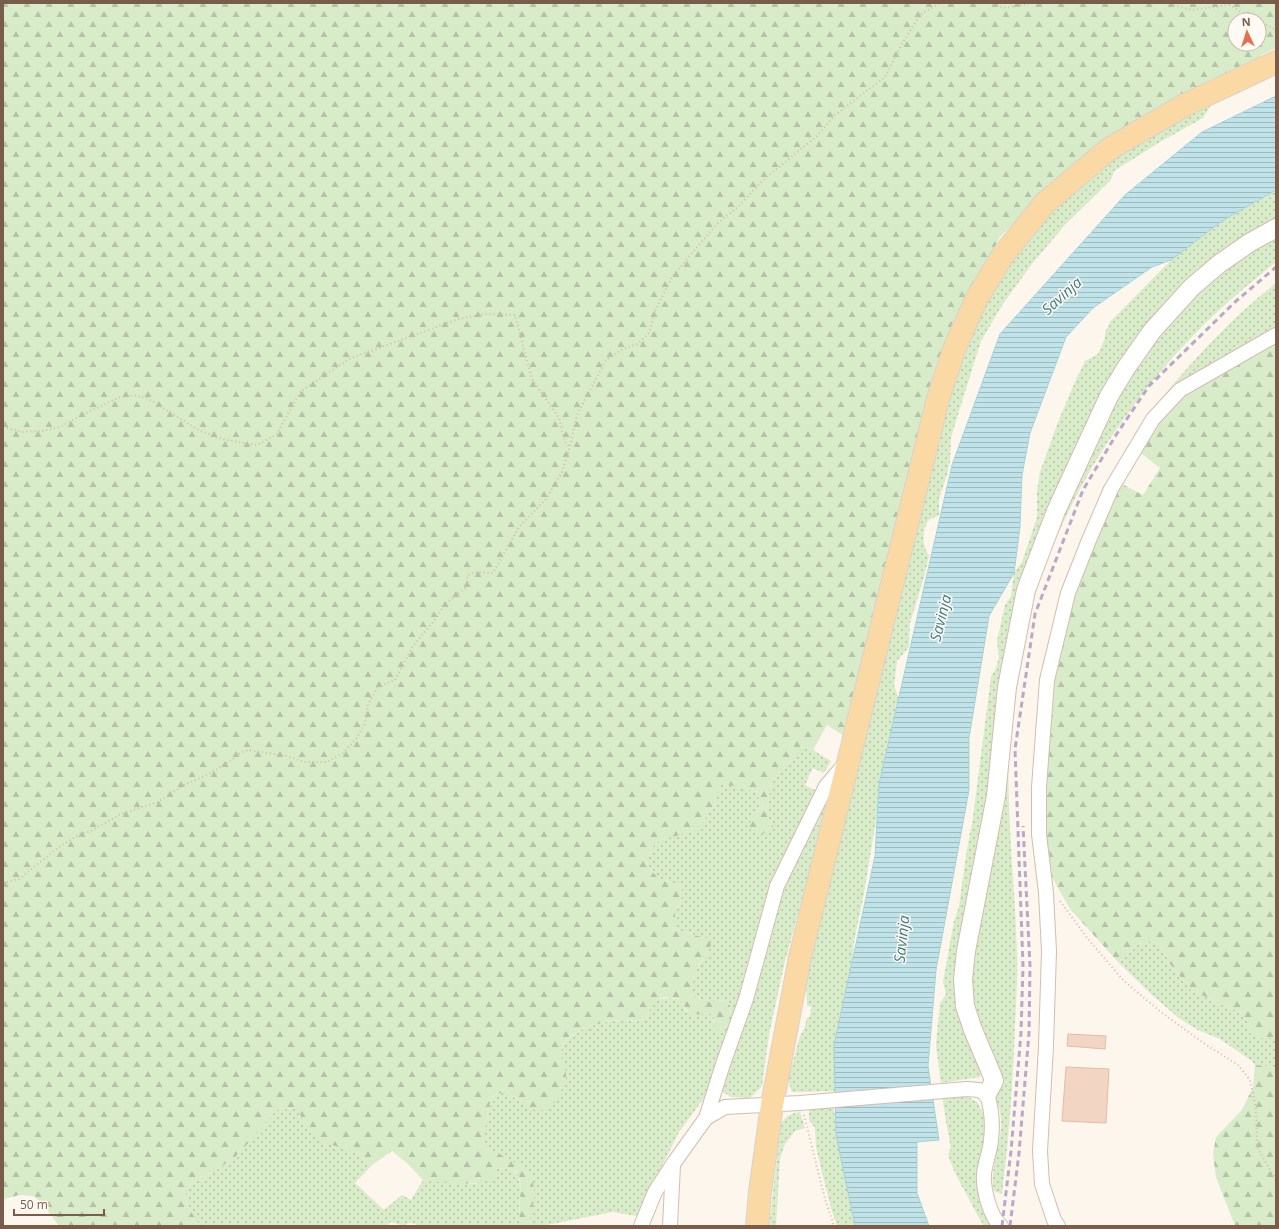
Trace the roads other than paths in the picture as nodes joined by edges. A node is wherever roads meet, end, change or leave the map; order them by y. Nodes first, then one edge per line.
1 (1276, 62) edge
2 (1276, 228) edge
3 (1276, 335) edge
4 (849, 760) junction
5 (987, 1094) junction
6 (772, 1105) junction
7 (706, 1118) junction
8 (673, 1164) junction
9 (642, 1226) edge
10 (670, 1226) edge
11 (757, 1226) edge
12 (1002, 1226) edge
13 (1058, 1226) edge

1 - 4 main road
2 - 5 street
3 - 13 street
4 - 6 main road
4 - 7 street
5 - 6 street
5 - 12 street
6 - 7 street
6 - 11 main road
7 - 8 street
8 - 9 street
8 - 10 street

